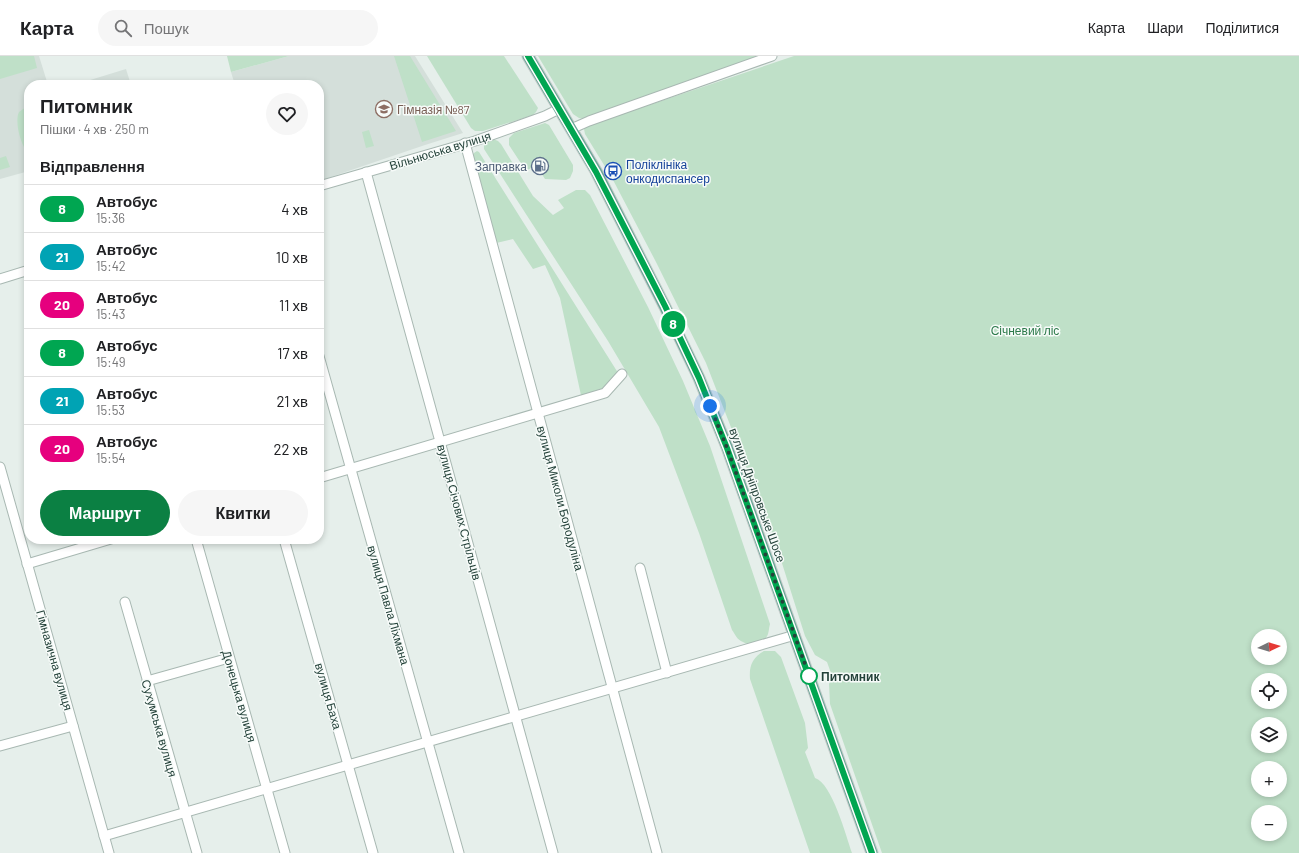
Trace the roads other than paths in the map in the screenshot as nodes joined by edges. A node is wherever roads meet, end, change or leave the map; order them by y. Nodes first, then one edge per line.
1 (528, 56) edge
2 (772, 56) edge
3 (559, 109) junction
4 (571, 129) junction
5 (465, 144) junction
6 (366, 172) junction
7 (324, 185) edge
8 (24, 272) edge
9 (0, 279) edge
10 (324, 374) edge
11 (622, 374) dead end
12 (538, 413) junction
13 (440, 442) junction
14 (0, 467) edge
15 (350, 468) junction
16 (324, 476) edge
17 (93, 544) edge
18 (197, 544) edge
19 (285, 544) edge
20 (28, 564) junction
21 (640, 568) dead end
22 (125, 602) dead end
23 (795, 635) junction
24 (229, 658) junction
25 (667, 673) junction
26 (147, 681) junction
27 (612, 689) junction
28 (516, 716) junction
29 (73, 726) junction
30 (427, 742) junction
31 (0, 746) edge
32 (348, 765) junction
33 (266, 789) junction
34 (185, 813) junction
35 (104, 836) junction
36 (109, 853) edge
37 (197, 853) edge
38 (285, 853) edge
39 (373, 853) edge
40 (459, 853) edge
41 (553, 853) edge
42 (657, 853) edge
43 (872, 853) edge

1 - 3 main road, вулиця Дніпровське Шосе
2 - 4 street
3 - 4 main road, вулиця Дніпровське Шосе
3 - 5 street, Вільнюська вулиця
4 - 23 main road, вулиця Дніпровське Шосе
5 - 6 street, Вільнюська вулиця
5 - 12 street, вулиця Миколи Бородуліна
6 - 7 street, Вільнюська вулиця
6 - 13 street, вулиця Січових Стрільців
8 - 9 street
10 - 15 street, вулиця Павла Ліхмана
11 - 12 street
12 - 13 street
12 - 27 street, вулиця Миколи Бородуліна
13 - 15 street
13 - 28 street, вулиця Січових Стрільців
14 - 20 street, Гімназична вулиця
15 - 16 street
15 - 30 street, вулиця Павла Ліхмана
17 - 20 street
18 - 24 street, Донецька вулиця
19 - 32 street, вулиця Баха
20 - 29 street, Гімназична вулиця
21 - 25 street
22 - 26 street, Сухумська вулиця
23 - 25 street
23 - 43 main road, вулиця Дніпровське Шосе
24 - 26 street
24 - 33 street, Донецька вулиця
25 - 27 street
26 - 34 street, Сухумська вулиця
27 - 28 street
27 - 42 street, вулиця Миколи Бородуліна
28 - 30 street
28 - 41 street, вулиця Січових Стрільців
29 - 31 street
29 - 35 street, Гімназична вулиця
30 - 32 street
30 - 40 street, вулиця Павла Ліхмана
32 - 33 street
32 - 39 street, вулиця Баха
33 - 34 street
33 - 38 street, Донецька вулиця
34 - 35 street
34 - 37 street, Сухумська вулиця
35 - 36 street, Гімназична вулиця

